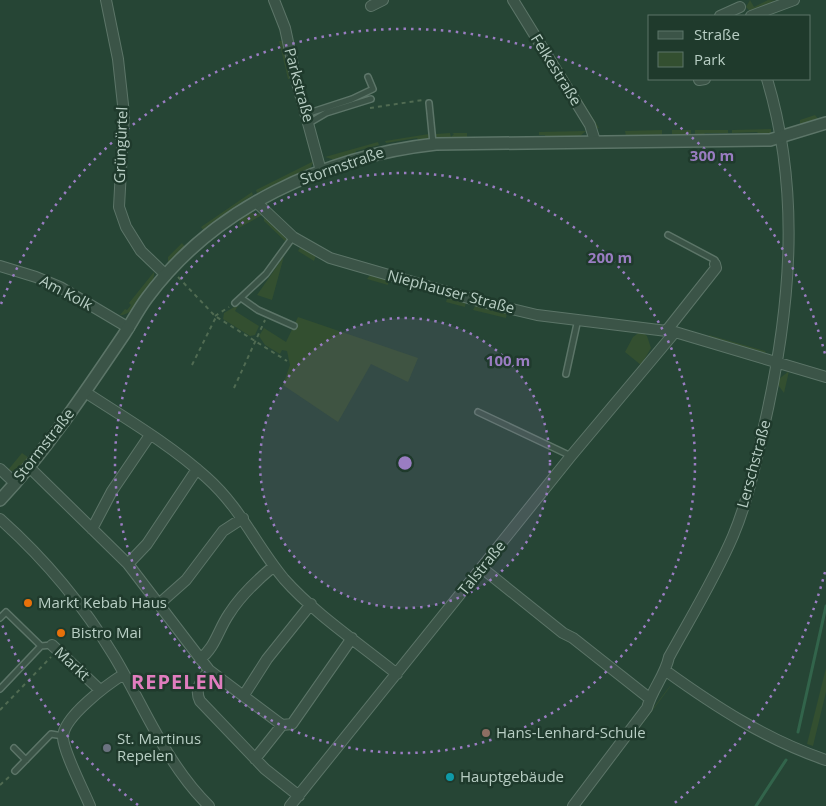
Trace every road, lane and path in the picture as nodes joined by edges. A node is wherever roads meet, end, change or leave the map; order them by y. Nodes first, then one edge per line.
1 (106, 0) edge
2 (274, 0) edge
3 (383, 0) edge
4 (513, 0) edge
5 (794, 0) edge
6 (741, 5) edge
7 (371, 6) dead end
8 (722, 15) edge
9 (753, 15) edge
10 (368, 77) dead end
11 (767, 80) edge
12 (369, 100) joint
13 (429, 103) dead end
14 (430, 112) junction
15 (307, 118) junction
16 (826, 123) edge
17 (782, 136) junction
18 (595, 141) junction
19 (433, 144) junction
20 (321, 171) junction
21 (256, 202) junction
22 (668, 235) dead end
23 (293, 238) junction
24 (715, 264) joint
25 (0, 266) edge
26 (169, 272) junction
27 (241, 298) junction
28 (235, 303) joint
29 (268, 314) junction
30 (215, 317) junction
31 (578, 318) junction
32 (294, 326) dead end
33 (129, 328) junction
34 (671, 331) junction
35 (255, 341) junction
36 (287, 361) dead end
37 (778, 363) junction
38 (192, 365) dead end
39 (566, 374) dead end
40 (826, 377) edge
41 (234, 388) dead end
42 (85, 392) junction
43 (478, 412) dead end
44 (150, 436) junction
45 (571, 456) junction
46 (28, 466) junction
47 (0, 469) edge
48 (197, 469) junction
49 (15, 483) junction
50 (0, 500) edge
51 (243, 518) junction
52 (0, 519) edge
53 (92, 529) junction
54 (128, 564) junction
55 (274, 566) junction
56 (482, 568) junction
57 (160, 604) junction
58 (312, 604) junction
59 (0, 618) edge
60 (352, 638) junction
61 (42, 646) junction
62 (55, 648) junction
63 (200, 659) junction
64 (209, 670) junction
65 (666, 671) junction
66 (124, 674) junction
67 (397, 674) junction
68 (0, 689) edge
69 (100, 690) junction
70 (244, 695) junction
71 (650, 698) junction
72 (0, 710) edge
73 (282, 725) junction
74 (63, 736) junction
75 (14, 748) dead end
76 (255, 759) junction
77 (26, 760) junction
78 (826, 760) edge
79 (15, 771) joint
80 (0, 785) edge
81 (299, 796) junction
82 (90, 806) edge
83 (209, 806) edge
84 (290, 806) edge
85 (573, 806) edge

1 - 26 street, Grüngürtel
2 - 15 street, Parkstraße
3 - 7 street
4 - 18 street, Felkestraße
5 - 9 street
6 - 8 street
10 - 15 lane
11 - 17 street, Lerschstraße
12 - 14 path
12 - 15 lane
13 - 14 lane
14 - 19 lane
15 - 20 street, Parkstraße
16 - 17 street, Stormstraße
17 - 18 street, Stormstraße
17 - 37 street, Lerschstraße
18 - 19 street, Stormstraße
19 - 20 street, Stormstraße
20 - 21 street, Stormstraße
21 - 23 street, Niephauser Straße
21 - 26 street, Stormstraße
22 - 24 lane
23 - 27 lane
23 - 31 street, Niephauser Straße
24 - 34 street
25 - 33 street, Am Kolk
26 - 30 path
26 - 33 street, Stormstraße
27 - 28 lane
27 - 29 lane
28 - 30 path
29 - 32 lane
29 - 35 path
30 - 35 path
30 - 38 path
31 - 34 street, Niephauser Straße
31 - 39 lane
33 - 42 street, Stormstraße
34 - 37 street, Niephauser Straße
34 - 45 street, Talstraße
35 - 36 path
35 - 41 path
37 - 40 street, Niephauser Straße
37 - 65 street, Lerschstraße
42 - 44 street
42 - 46 street, Stormstraße
43 - 45 lane
44 - 48 street
44 - 53 street
45 - 56 street, Talstraße
46 - 49 street, Stormstraße
46 - 53 street
47 - 49 street
48 - 51 street
48 - 54 street
49 - 50 street, Stormstraße
51 - 55 street
51 - 57 street
52 - 66 street
53 - 54 street
54 - 57 street
55 - 58 street
55 - 63 street
56 - 67 street, Talstraße
56 - 71 street
57 - 63 street
58 - 60 street
58 - 70 street
59 - 61 lane, Markt
60 - 67 street
60 - 73 street
61 - 62 lane, Markt
61 - 68 lane, Markt
62 - 69 street, Markt
62 - 72 path
63 - 64 street
64 - 70 street
64 - 76 street
65 - 71 street, Lerschstraße
65 - 78 street
66 - 69 street
66 - 83 street
67 - 81 street, Talstraße
69 - 74 street
70 - 73 street
71 - 85 street, Lerschstraße
73 - 76 street
74 - 77 lane
74 - 82 street
75 - 77 lane
76 - 81 street
77 - 79 lane
79 - 80 path
81 - 84 street, Talstraße

